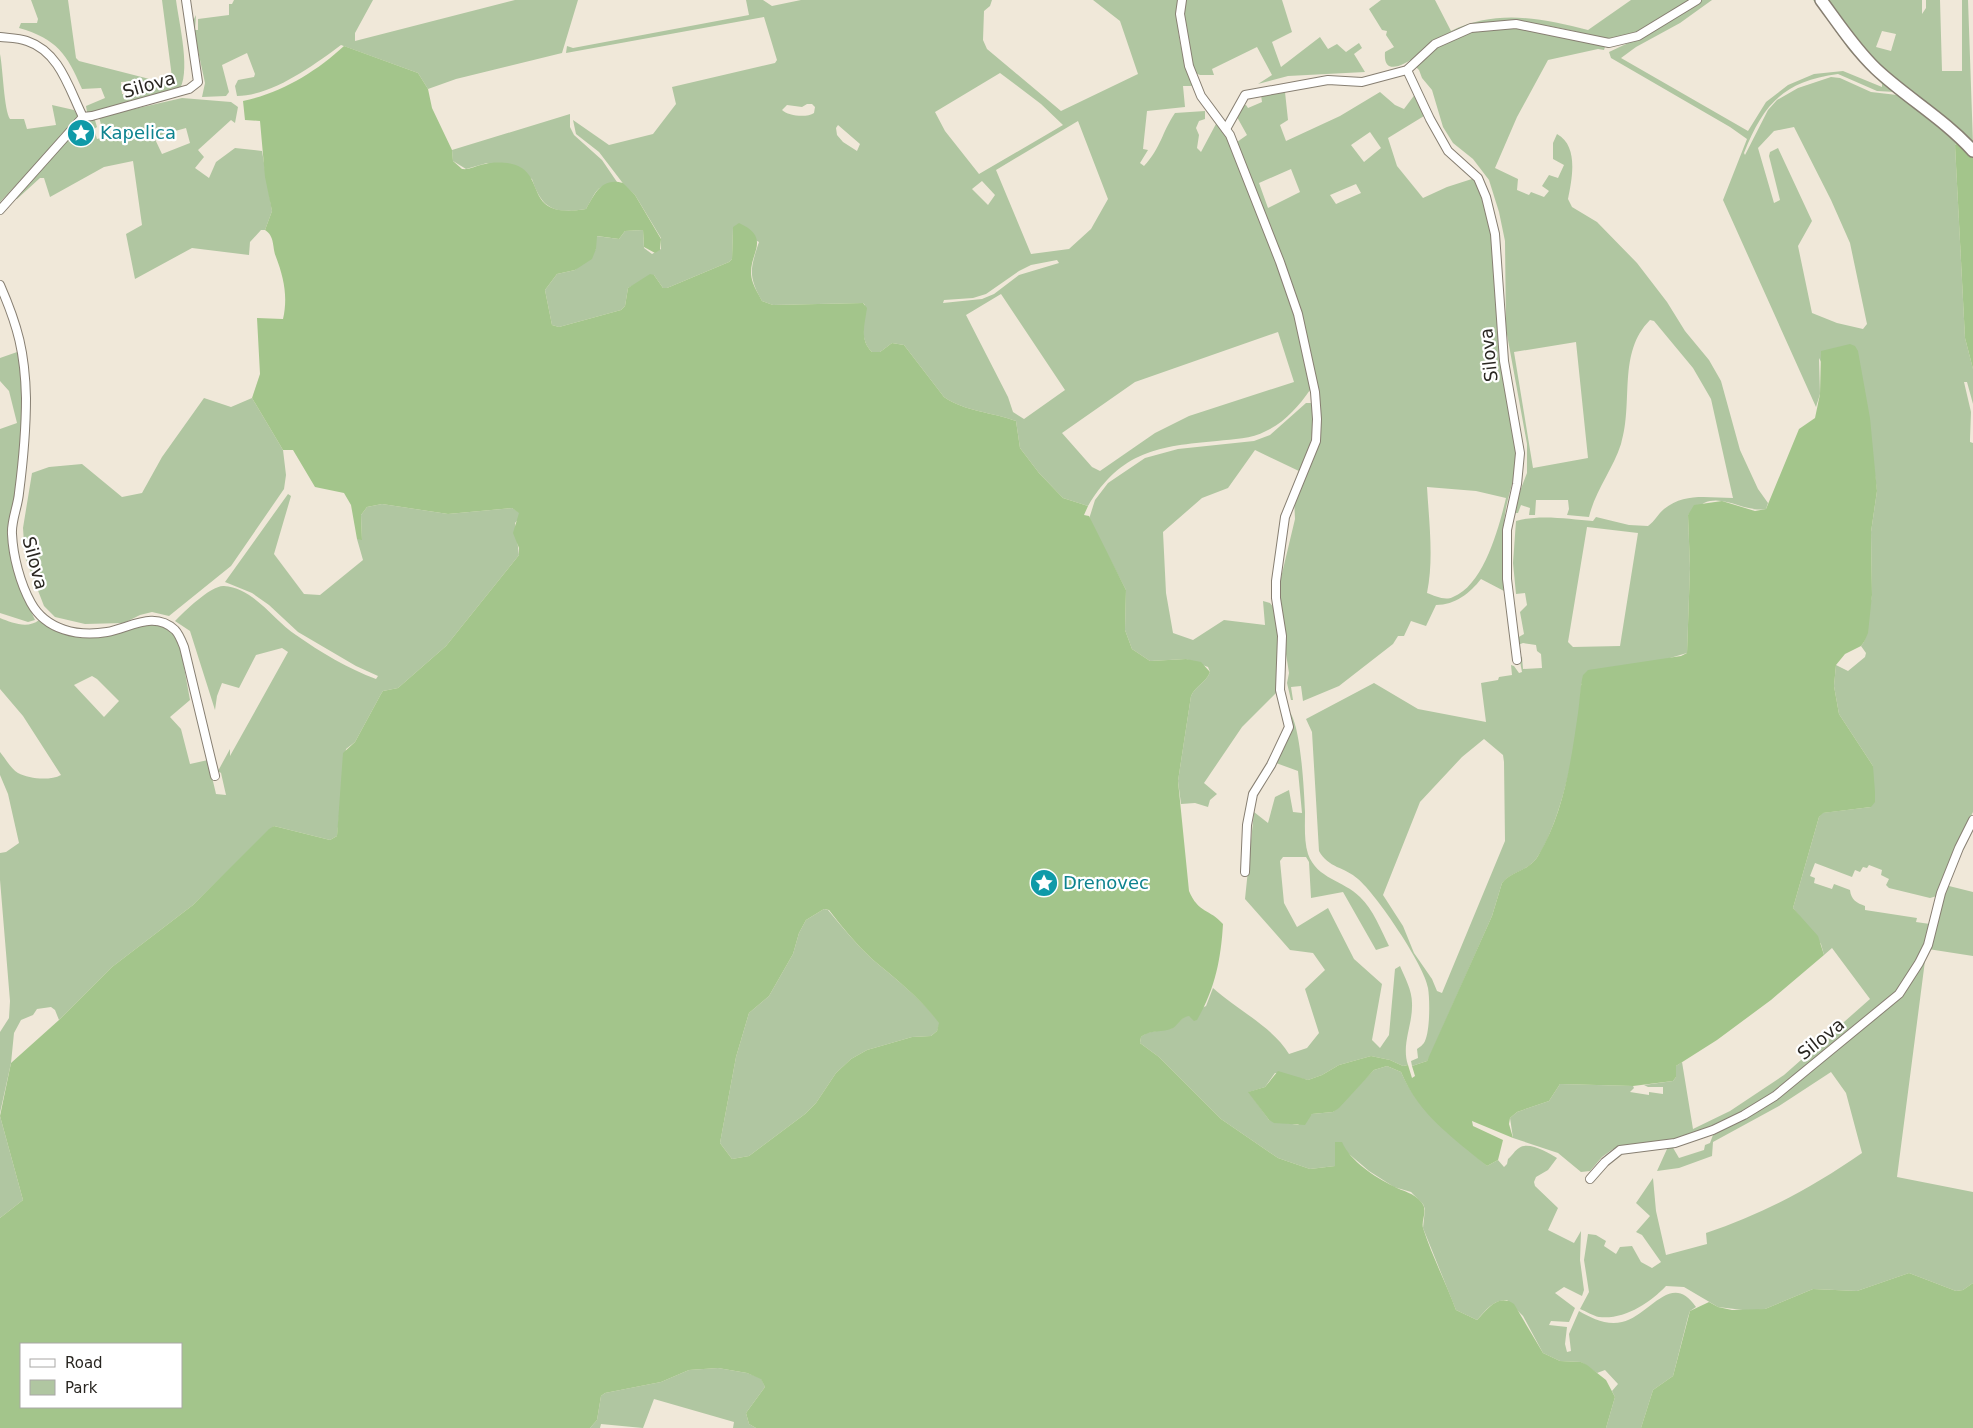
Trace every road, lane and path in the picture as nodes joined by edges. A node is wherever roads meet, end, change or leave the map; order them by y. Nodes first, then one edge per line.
1 (186, 0) edge
2 (1182, 0) edge
3 (1697, 0) edge
4 (1821, 0) edge
5 (0, 37) edge
6 (1407, 70) junction
7 (83, 117) junction
8 (1226, 129) junction
9 (1973, 151) edge
10 (0, 210) edge
11 (0, 285) edge
12 (1517, 660) dead end
13 (215, 776) dead end
14 (1973, 820) edge
15 (1245, 872) dead end
16 (1590, 1179) dead end

1 - 7 street, Silova
2 - 8 street
3 - 6 street
4 - 9 street
5 - 7 street
6 - 8 street
6 - 12 street, Silova
7 - 10 street
8 - 15 street
11 - 13 street, Silova
14 - 16 street, Silova

